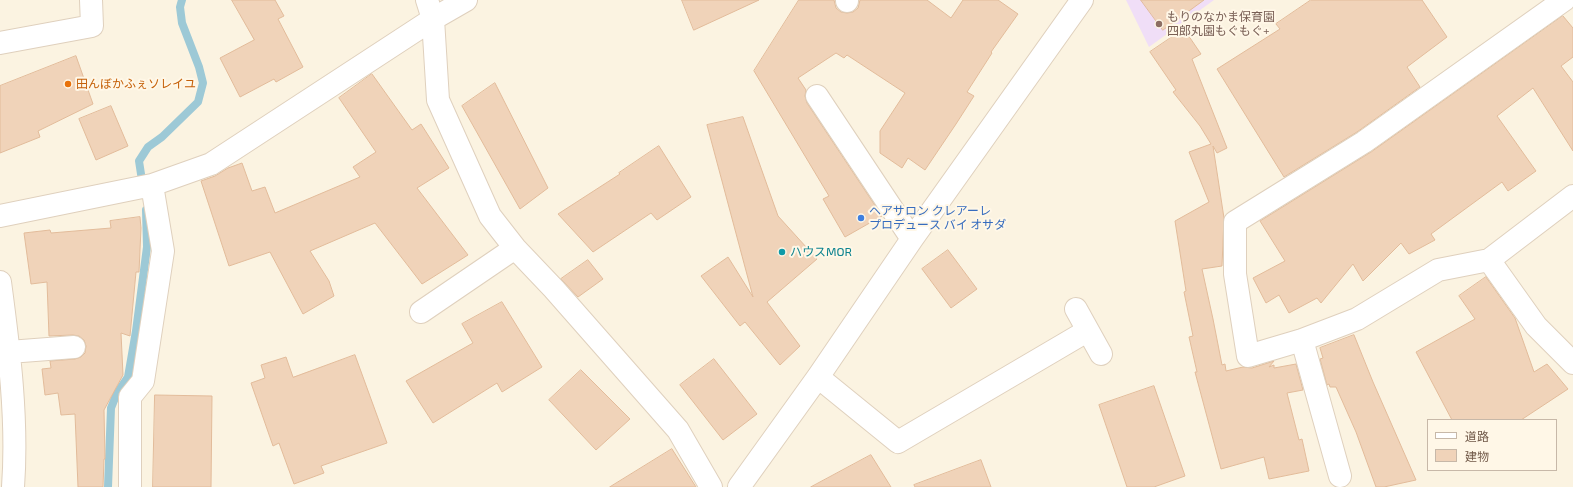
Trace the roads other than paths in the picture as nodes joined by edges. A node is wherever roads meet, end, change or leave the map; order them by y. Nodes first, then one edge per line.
1 (91, 0) edge
2 (466, 0) edge
3 (1082, 0) edge
4 (1564, 0) edge
5 (430, 10) edge
6 (0, 43) edge
7 (817, 96) dead end
8 (146, 187) junction
9 (1573, 196) edge
10 (0, 216) edge
11 (912, 239) junction
12 (515, 248) junction
13 (1490, 260) junction
14 (0, 282) edge
15 (1076, 310) dead end
16 (421, 312) dead end
17 (1087, 331) junction
18 (1302, 340) junction
19 (74, 347) dead end
20 (9, 352) junction
21 (1101, 354) dead end
22 (1573, 363) edge
23 (818, 378) junction
24 (1340, 476) dead end
25 (13, 487) edge
26 (130, 487) edge
27 (712, 487) edge
28 (739, 487) edge

1 - 6 street
2 - 5 street
3 - 11 street
4 - 18 street
5 - 8 street
5 - 12 street
7 - 11 street
8 - 10 street
8 - 26 street
9 - 13 street
11 - 23 street
12 - 16 street
12 - 27 street
13 - 18 street
13 - 22 street
14 - 20 street
15 - 17 street
17 - 21 street
17 - 23 street
18 - 24 street
19 - 20 street
20 - 25 street
23 - 28 street

